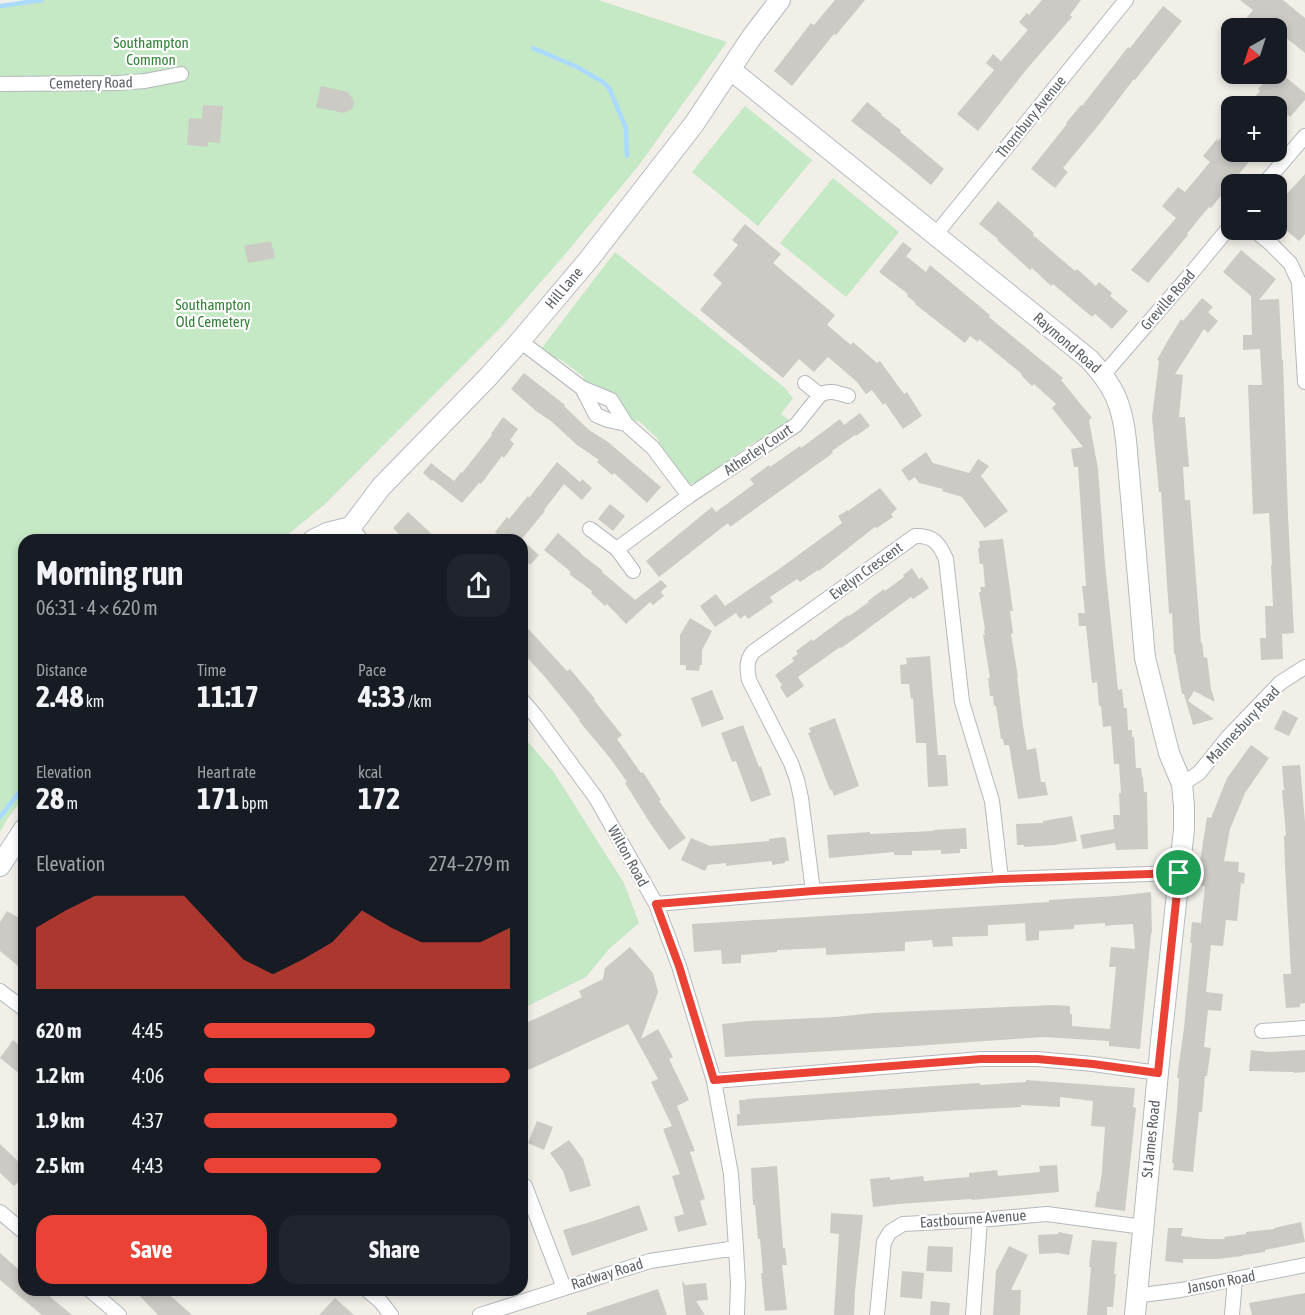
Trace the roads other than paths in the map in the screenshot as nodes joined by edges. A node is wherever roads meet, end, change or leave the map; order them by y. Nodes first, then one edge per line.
1 (780, 0) edge
2 (1126, 0) edge
3 (731, 70) junction
4 (181, 74) dead end
5 (0, 84) edge
6 (1305, 136) edge
7 (1273, 174) edge
8 (936, 234) junction
9 (1221, 237) edge
10 (1266, 240) edge
11 (520, 341) junction
12 (1104, 374) junction
13 (1305, 382) edge
14 (805, 383) dead end
15 (582, 388) junction
16 (820, 395) junction
17 (848, 396) dead end
18 (626, 424) junction
19 (689, 496) junction
20 (590, 529) dead end
21 (356, 533) edge
22 (325, 534) edge
23 (617, 549) junction
24 (633, 571) dead end
25 (1305, 668) edge
26 (528, 707) edge
27 (1182, 784) junction
28 (18, 839) edge
29 (0, 866) edge
30 (1179, 873) junction
31 (1001, 879) junction
32 (813, 891) junction
33 (656, 904) junction
34 (0, 991) edge
35 (18, 1004) edge
36 (1305, 1028) edge
37 (1262, 1031) dead end
38 (1158, 1073) junction
39 (714, 1080) junction
40 (528, 1194) edge
41 (0, 1212) edge
42 (980, 1220) junction
43 (18, 1227) edge
44 (1143, 1227) junction
45 (736, 1248) junction
46 (1305, 1265) edge
47 (1235, 1279) junction
48 (564, 1288) junction
49 (1137, 1295) junction
50 (97, 1296) edge
51 (374, 1296) edge
52 (119, 1315) edge
53 (391, 1315) edge
54 (480, 1315) edge
55 (737, 1315) edge
56 (877, 1315) edge
57 (973, 1315) edge
58 (1135, 1315) edge
59 (1233, 1315) edge

1 - 3 street, Hill Lane
2 - 8 street, Thornbury Avenue
3 - 8 street, Raymond Road
3 - 11 street, Hill Lane
4 - 5 street, Cemetery Road
6 - 7 street
8 - 12 street, Raymond Road
9 - 12 street, Greville Road
10 - 13 street
11 - 15 street
11 - 21 street, Hill Lane
12 - 27 street, Raymond Road
14 - 16 street
15 - 18 street
15 - 18 street
16 - 17 street
16 - 19 street, Atherley Court
18 - 19 street
19 - 23 street, Atherley Court
20 - 23 street
21 - 22 street, Hill Lane
23 - 24 street
25 - 27 street, Malmesbury Road
26 - 33 street, Wilton Road
27 - 30 street, St James Road
28 - 29 street
30 - 31 street
30 - 38 street, St James Road
31 - 32 street
31 - 32 street, Evelyn Crescent
32 - 33 street
33 - 39 street, Wilton Road
34 - 35 street
36 - 37 street
38 - 39 street
38 - 44 street, St James Road
39 - 45 street, Wilton Road
40 - 48 street
41 - 43 street
42 - 44 street, Eastbourne Avenue
42 - 56 street, Eastbourne Avenue
42 - 57 street
44 - 49 street, St James Road
45 - 48 street, Radway Road
45 - 55 street, Wilton Road
46 - 47 street, Janson Road
47 - 49 street, Janson Road
47 - 59 street
48 - 54 street, Radway Road
49 - 58 street, St James Road
50 - 52 street
51 - 53 street

